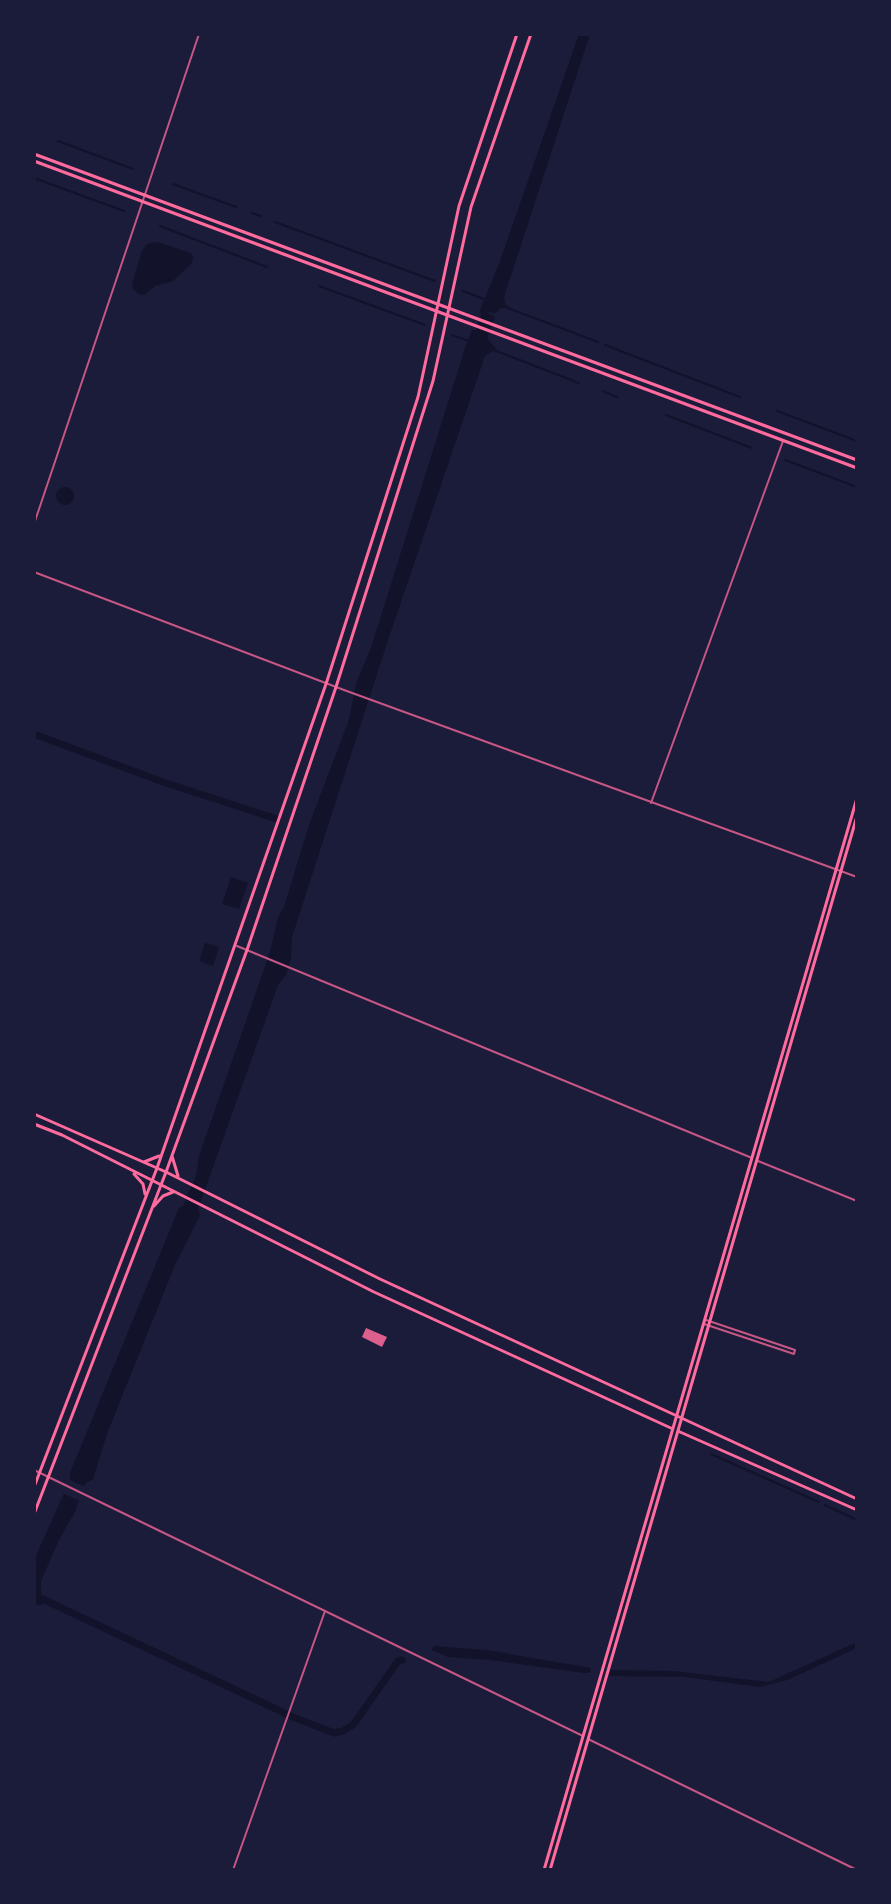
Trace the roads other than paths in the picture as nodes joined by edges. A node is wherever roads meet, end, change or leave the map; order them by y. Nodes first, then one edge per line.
1 (199, 34) edge
2 (517, 34) edge
3 (531, 34) edge
4 (34, 154) edge
5 (34, 161) edge
6 (145, 195) junction
7 (143, 201) junction
8 (438, 303) junction
9 (449, 307) junction
10 (436, 311) junction
11 (447, 315) junction
12 (784, 440) junction
13 (857, 460) edge
14 (857, 468) edge
15 (34, 524) edge
16 (34, 572) edge
17 (326, 684) junction
18 (336, 687) junction
19 (857, 798) edge
20 (651, 803) junction
21 (857, 816) edge
22 (839, 870) junction
23 (857, 877) edge
24 (235, 945) junction
25 (247, 950) junction
26 (34, 1114) edge
27 (34, 1124) edge
28 (162, 1154) junction
29 (172, 1154) junction
30 (751, 1158) junction
31 (758, 1161) junction
32 (143, 1162) junction
33 (157, 1168) junction
34 (128, 1169) junction
35 (166, 1172) junction
36 (137, 1173) junction
37 (182, 1180) junction
38 (152, 1181) junction
39 (161, 1185) junction
40 (176, 1192) junction
41 (857, 1201) edge
42 (142, 1205) junction
43 (150, 1213) junction
44 (703, 1321) junction
45 (710, 1324) junction
46 (762, 1341) junction
47 (675, 1416) junction
48 (683, 1419) junction
49 (672, 1428) junction
50 (678, 1431) junction
51 (34, 1470) edge
52 (40, 1473) junction
53 (50, 1478) junction
54 (34, 1487) edge
55 (857, 1499) edge
56 (857, 1510) edge
57 (34, 1514) edge
58 (325, 1611) junction
59 (585, 1737) junction
60 (233, 1870) edge
61 (547, 1870) edge
62 (857, 1870) edge

1 - 6 street
2 - 8 main road
3 - 9 main road
4 - 6 main road
5 - 7 main road
6 - 7 street
6 - 8 main road
7 - 10 main road
7 - 15 street
8 - 9 main road
8 - 10 main road
9 - 11 main road
9 - 13 main road
10 - 11 main road
10 - 17 main road
11 - 12 main road
11 - 18 main road
12 - 14 main road
12 - 20 street
16 - 17 street
17 - 18 street
17 - 24 main road
18 - 20 street
18 - 25 main road
19 - 22 main road
20 - 22 street
21 - 22 main road
22 - 23 street
22 - 30 main road
22 - 31 main road
24 - 25 street
24 - 28 main road
25 - 29 main road
25 - 30 street
26 - 32 main road
27 - 34 main road
28 - 32 main road
28 - 33 main road
29 - 35 main road
29 - 37 main road
30 - 31 street
30 - 44 main road
31 - 41 street
31 - 45 main road
32 - 33 main road
32 - 36 main road
33 - 35 main road
33 - 38 main road
34 - 36 main road
34 - 42 main road
35 - 37 main road
35 - 39 main road
36 - 38 main road
37 - 47 main road
38 - 39 main road
38 - 42 main road
39 - 40 main road
39 - 43 main road
40 - 43 main road
40 - 49 main road
42 - 52 main road
43 - 53 main road
44 - 45 street
44 - 47 main road
45 - 46 street
45 - 48 main road
46 - 46 street
47 - 48 main road
47 - 49 main road
48 - 50 main road
48 - 55 main road
49 - 50 main road
49 - 59 main road
50 - 56 main road
50 - 59 main road
51 - 52 street
52 - 53 street
52 - 54 main road
53 - 57 main road
53 - 58 street
58 - 59 street
58 - 60 street
59 - 61 main road
59 - 62 street

